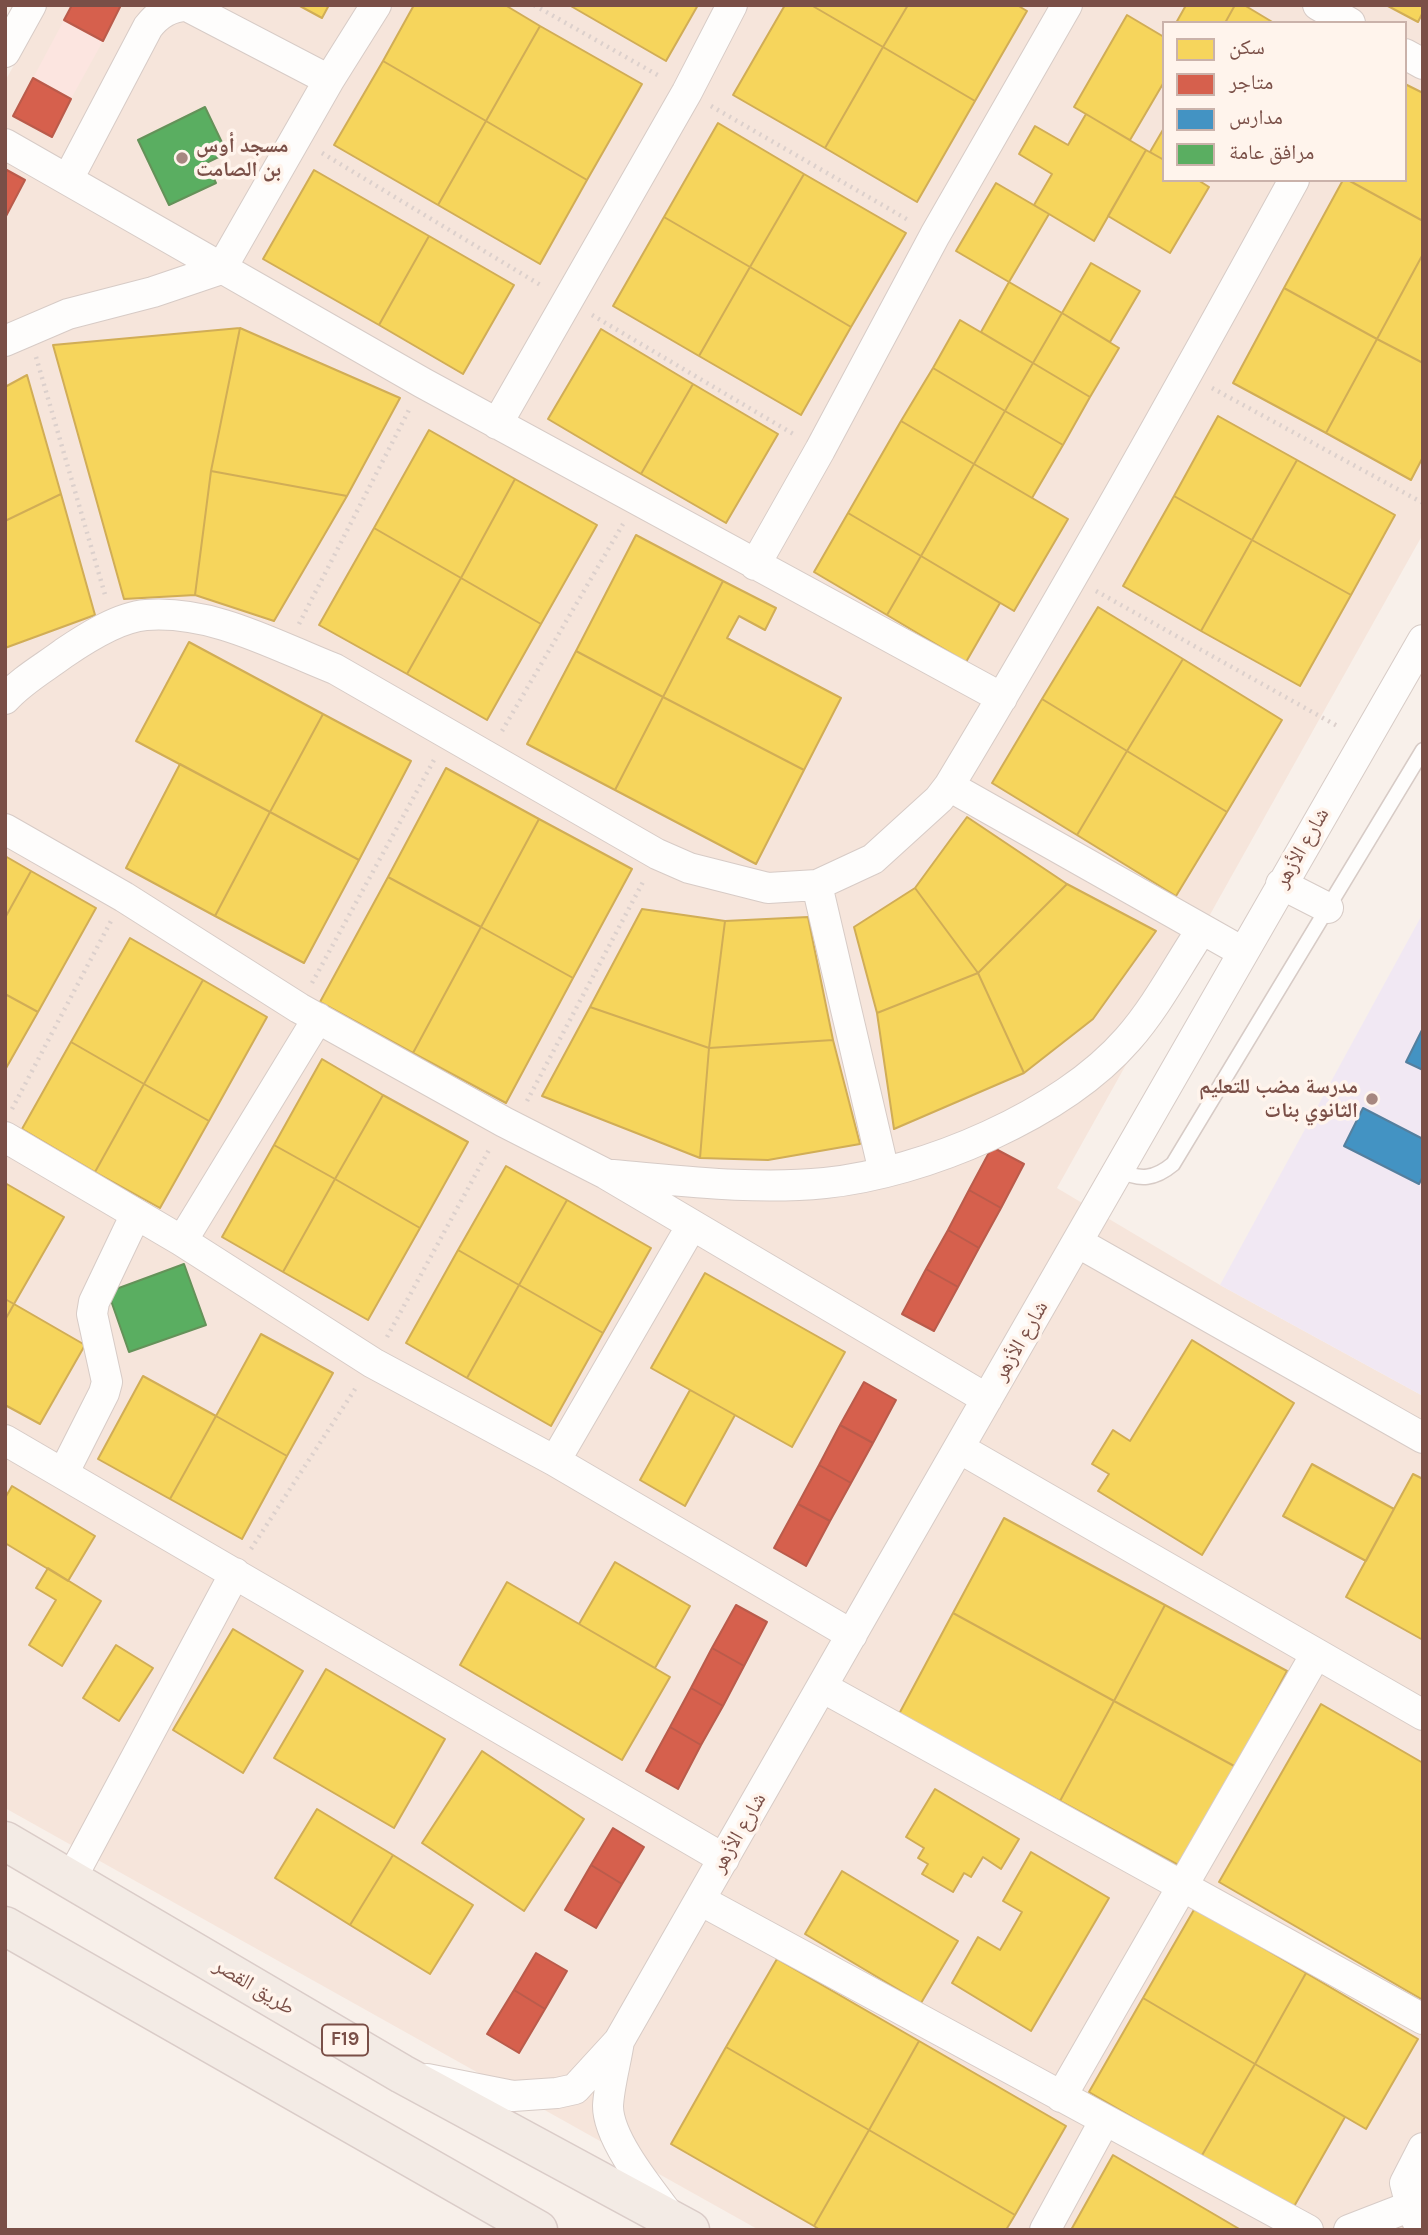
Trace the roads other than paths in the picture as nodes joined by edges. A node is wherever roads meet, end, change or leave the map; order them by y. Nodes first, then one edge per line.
1 (31, 5) edge
2 (376, 5) edge
3 (732, 5) edge
4 (1066, 5) edge
5 (1318, 5) edge
6 (1346, 21) edge
7 (5, 52) edge
8 (1407, 55) edge
9 (1423, 64) edge
10 (329, 80) junction
11 (5, 144) edge
12 (68, 179) junction
13 (1293, 182) edge
14 (221, 269) junction
15 (17, 336) edge
16 (497, 424) junction
17 (755, 565) junction
18 (1423, 640) edge
19 (1002, 698) junction
20 (5, 699) edge
21 (1423, 750) edge
22 (949, 786) junction
23 (5, 829) edge
24 (1281, 884) junction
25 (817, 886) junction
26 (1328, 908) junction
27 (1202, 929) junction
28 (1241, 951) junction
29 (309, 1013) junction
30 (8, 1124) edge
31 (1119, 1170) junction
32 (884, 1172) junction
33 (606, 1174) junction
34 (136, 1214) junction
35 (692, 1226) junction
36 (182, 1241) junction
37 (1077, 1241) junction
38 (987, 1399) junction
39 (1423, 1438) edge
40 (5, 1440) edge
41 (959, 1448) junction
42 (555, 1461) junction
43 (64, 1472) junction
44 (235, 1573) junction
45 (852, 1635) junction
46 (1316, 1654) junction
47 (822, 1687) junction
48 (1423, 1715) edge
49 (5, 1841) edge
50 (724, 1858) junction
51 (71, 1879) junction
52 (1183, 1885) junction
53 (700, 1900) junction
54 (5, 1926) edge
55 (1423, 2019) edge
56 (619, 2041) junction
57 (402, 2074) junction
58 (1061, 2096) junction
59 (1105, 2120) junction
60 (1423, 2148) edge
61 (1416, 2218) edge
62 (680, 2224) edge
63 (538, 2230) edge
64 (1045, 2230) edge
65 (1308, 2230) edge
66 (1349, 2230) edge

1 - 7 street
2 - 10 street
3 - 16 street
4 - 17 street
5 - 6 street
8 - 9 street
10 - 12 street
10 - 14 street
11 - 12 street
12 - 14 street
13 - 19 street
14 - 15 street
14 - 16 street
16 - 17 street
17 - 19 street
18 - 24 street, شارع الأزهر
19 - 22 street
20 - 25 street
21 - 26 lane
22 - 25 street
22 - 27 street
23 - 29 street
24 - 26 street
24 - 28 street, شارع الأزهر
25 - 32 street
26 - 31 lane
27 - 28 street
27 - 32 street
28 - 31 street, شارع الأزهر
29 - 33 street
29 - 36 street
30 - 34 street
31 - 37 street, شارع الأزهر
32 - 33 street
33 - 35 street
34 - 36 street
34 - 43 street
35 - 38 street
35 - 42 street
36 - 42 street
37 - 38 street, شارع الأزهر
37 - 39 street
38 - 41 street, شارع الأزهر
40 - 43 street
41 - 45 street, شارع الأزهر
41 - 46 street
42 - 45 street
43 - 44 street
44 - 50 street
44 - 51 street
45 - 47 street, شارع الأزهر
46 - 48 street
46 - 52 street
47 - 50 street, شارع الأزهر
47 - 52 street
49 - 51 main road, طريق القصر / F19
50 - 53 street, شارع الأزهر
51 - 57 main road, طريق القصر / F19
52 - 55 street
52 - 58 street
53 - 56 street, شارع الأزهر
53 - 58 street
54 - 63 main road
56 - 57 street, شارع الأزهر
56 - 62 street, شارع الأزهر
57 - 62 main road, طريق القصر / F19
58 - 59 street
59 - 64 street
59 - 65 street
60 - 61 street
61 - 66 street

